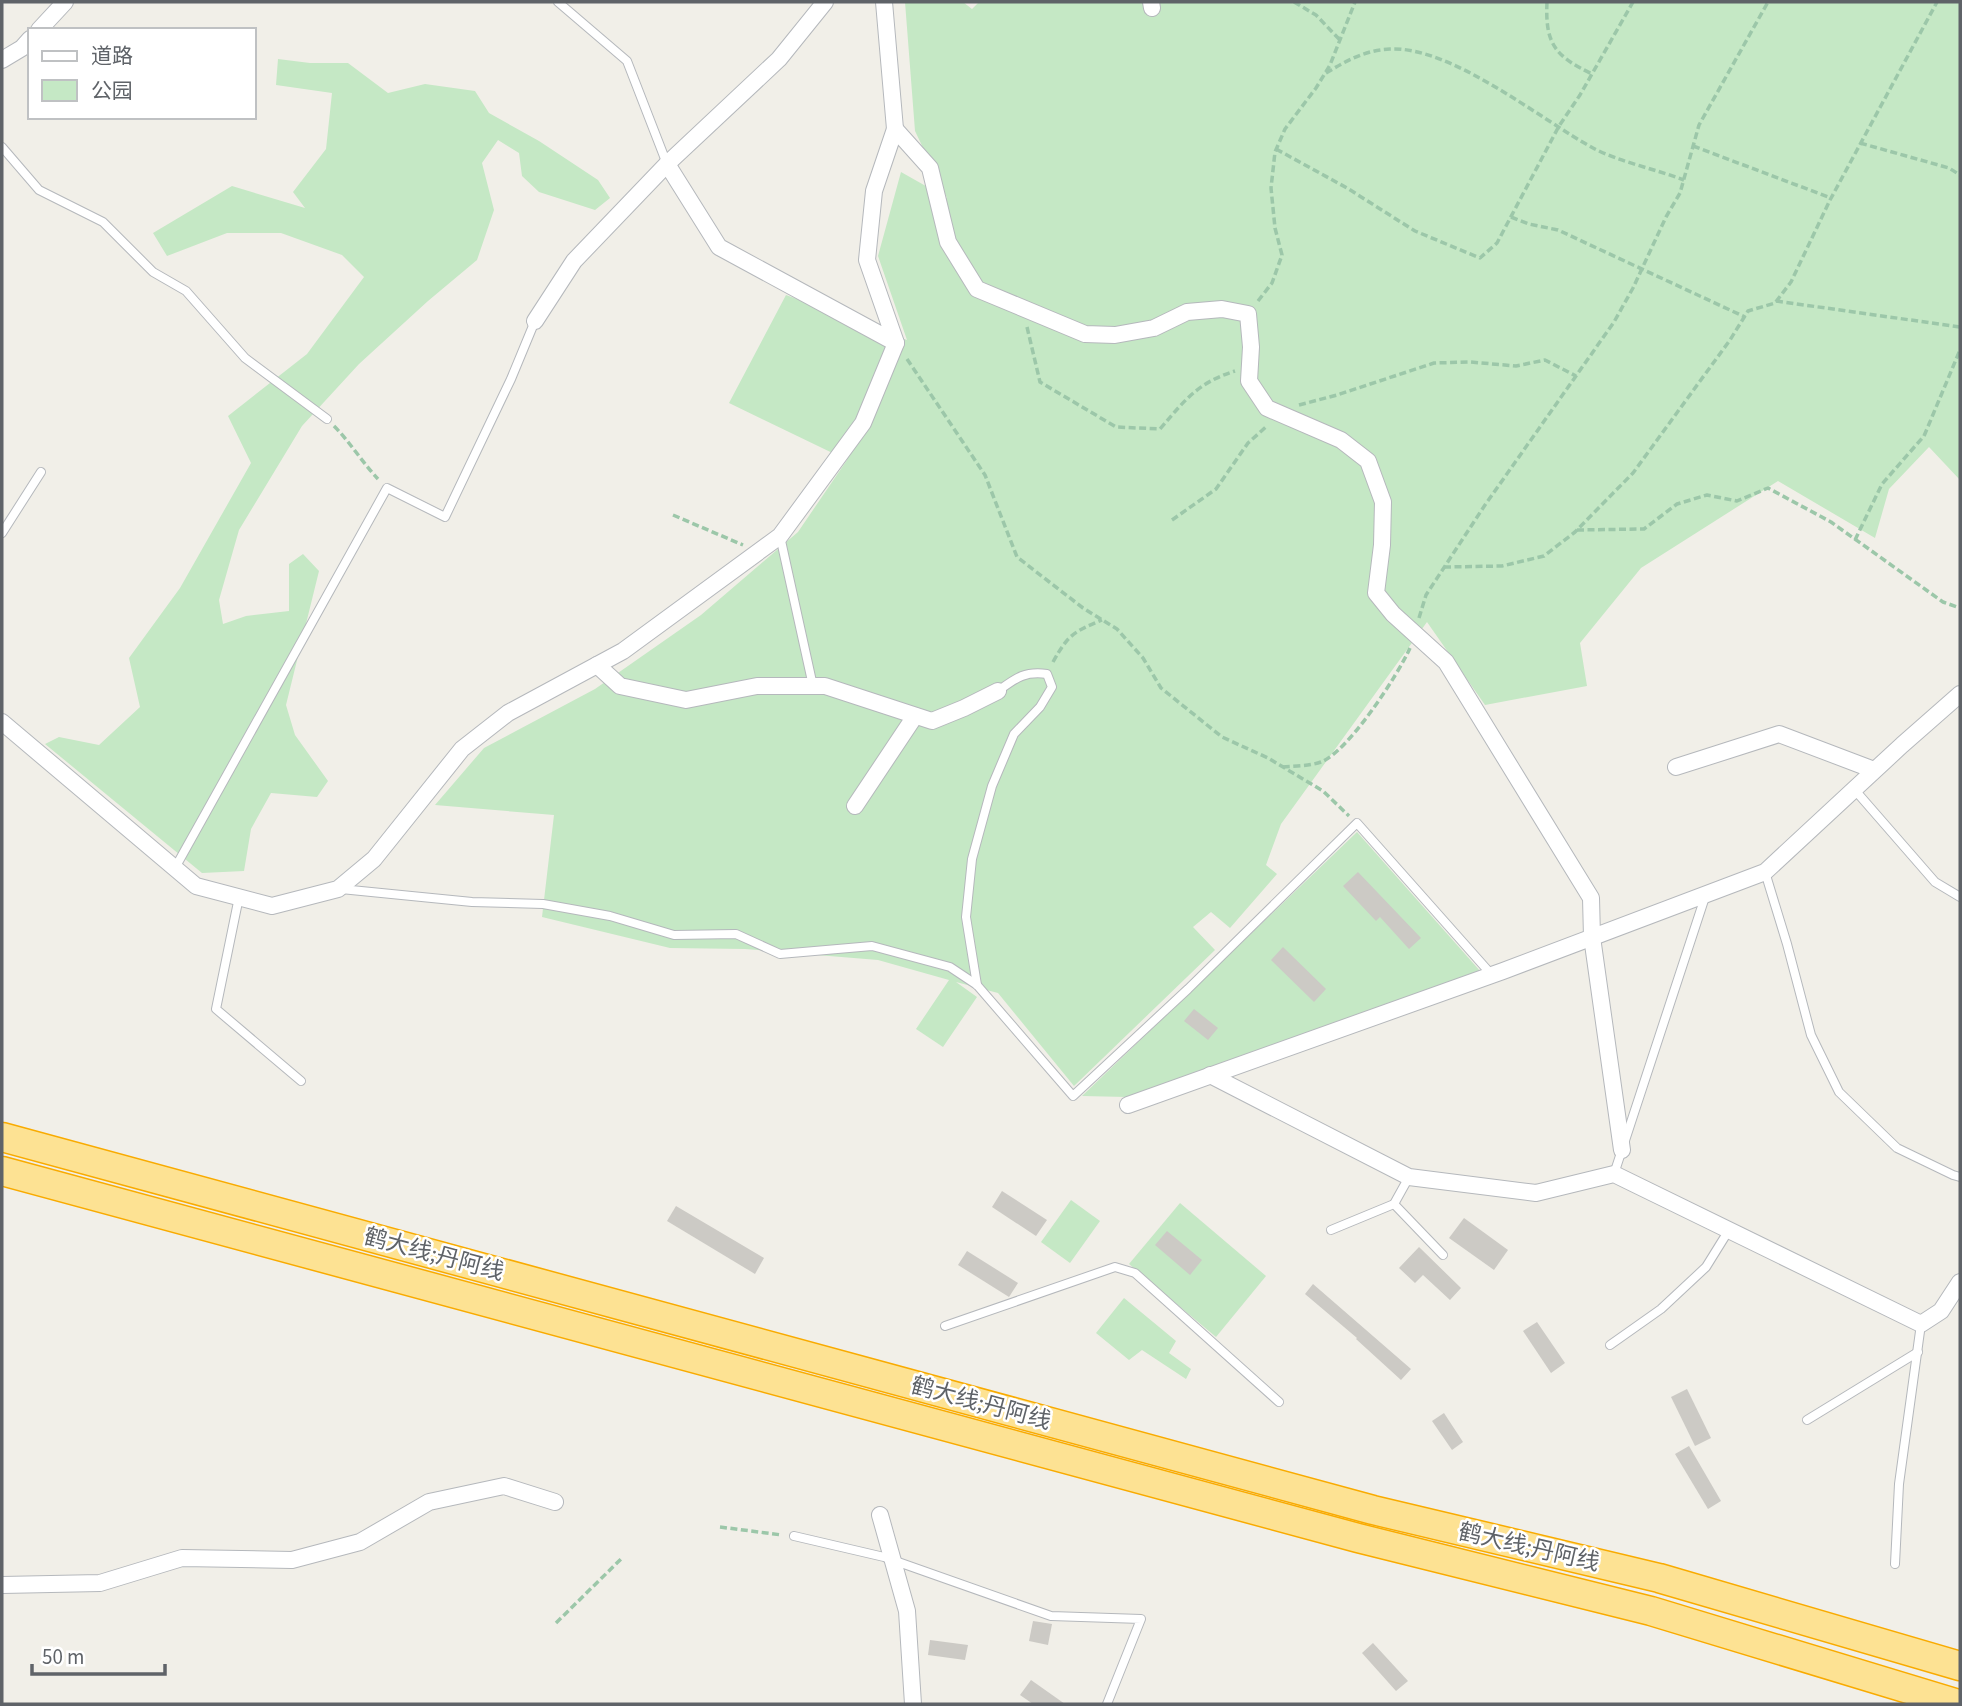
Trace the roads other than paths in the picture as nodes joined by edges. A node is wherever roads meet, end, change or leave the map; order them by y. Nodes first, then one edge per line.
1 (65, 2) edge
2 (558, 2) edge
3 (825, 2) edge
4 (884, 2) edge
5 (41, 28) edge
6 (28, 41) edge
7 (2, 60) edge
8 (895, 129) junction
9 (2, 147) edge
10 (667, 164) junction
11 (535, 321) joint
12 (896, 342) junction
13 (327, 419) road end
14 (41, 472) dead end
15 (2, 533) edge
16 (780, 536) junction
17 (597, 665) junction
18 (813, 686) junction
19 (999, 691) joint
20 (1960, 695) edge
21 (915, 716) junction
22 (2, 722) edge
23 (1676, 767) dead end
24 (1874, 770) junction
25 (1854, 789) junction
26 (855, 806) dead end
27 (175, 868) junction
28 (1765, 872) junction
29 (338, 889) junction
30 (1706, 894) junction
31 (239, 897) junction
32 (1960, 897) edge
33 (1592, 937) junction
34 (1492, 974) junction
35 (976, 985) junction
36 (1210, 1075) junction
37 (301, 1081) dead end
38 (1128, 1105) dead end
39 (2, 1137) edge
40 (1622, 1150) junction
41 (2, 1171) edge
42 (1614, 1174) junction
43 (1409, 1177) junction
44 (1960, 1177) edge
45 (1394, 1204) junction
46 (1331, 1230) dead end
47 (1729, 1230) junction
48 (1443, 1255) dead end
49 (1960, 1282) edge
50 (1921, 1324) junction
51 (945, 1326) dead end
52 (1610, 1345) dead end
53 (1917, 1352) junction
54 (1279, 1402) dead end
55 (1807, 1420) dead end
56 (555, 1502) dead end
57 (880, 1515) dead end
58 (794, 1536) road end
59 (894, 1561) junction
60 (1895, 1564) dead end
61 (2, 1585) edge
62 (1960, 1666) edge
63 (913, 1704) edge
64 (1107, 1704) edge
65 (1958, 1704) edge

1 - 5 street
2 - 10 lane
3 - 10 street
4 - 8 street
6 - 7 street
8 - 12 street
8 - 33 street
9 - 13 lane
10 - 11 street
10 - 12 street
11 - 27 lane
12 - 16 street
14 - 15 lane
16 - 17 street
16 - 18 lane
17 - 18 street
17 - 29 street
18 - 21 street
19 - 21 street
19 - 35 lane
20 - 24 street
21 - 26 street
22 - 27 street
23 - 24 street
24 - 25 street
25 - 28 street
25 - 32 lane
27 - 31 street
28 - 30 street
28 - 44 lane
29 - 31 street
29 - 35 lane
30 - 33 street
30 - 40 lane
31 - 37 lane
33 - 34 street
33 - 40 street
34 - 35 lane
34 - 36 street
36 - 38 street
36 - 43 street
39 - 62 highway, 鹤大线;丹阿线
40 - 42 lane
41 - 65 highway, 鹤大线;丹阿线
42 - 43 street
42 - 47 street
43 - 45 lane
45 - 46 lane
45 - 48 lane
47 - 50 street
47 - 52 lane
49 - 50 street
50 - 53 lane
51 - 54 lane
53 - 55 lane
53 - 60 lane
56 - 61 street
57 - 59 street
58 - 59 lane
59 - 63 street
59 - 64 lane

